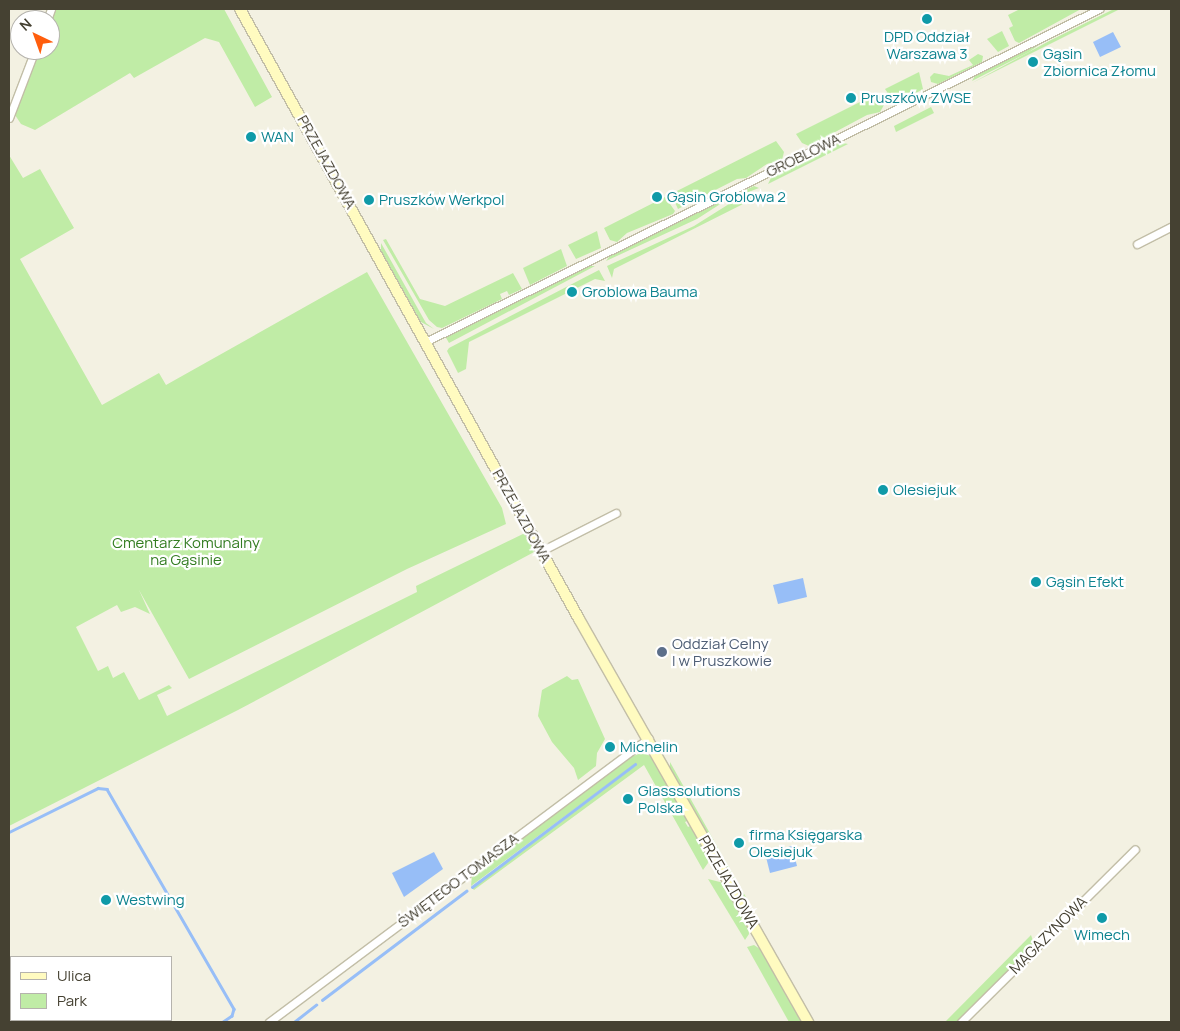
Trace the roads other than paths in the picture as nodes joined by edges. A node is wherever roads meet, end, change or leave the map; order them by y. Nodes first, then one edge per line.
1 (240, 9) edge
2 (1099, 9) edge
3 (31, 60) edge
4 (9, 118) edge
5 (1171, 227) edge
6 (1137, 244) dead end
7 (426, 341) junction
8 (616, 513) dead end
9 (541, 550) junction
10 (648, 738) junction
11 (1135, 849) dead end
12 (269, 1022) edge
13 (808, 1022) edge
14 (961, 1022) edge

1 - 7 street, PRZEJAZDOWA
2 - 7 street, GROBLOWA
3 - 4 street
5 - 6 street
7 - 9 street, PRZEJAZDOWA
8 - 9 street
9 - 10 street, PRZEJAZDOWA
10 - 12 street, ŚWIĘTEGO TOMASZA
10 - 13 street, PRZEJAZDOWA
11 - 14 street, MAGAZYNOWA

